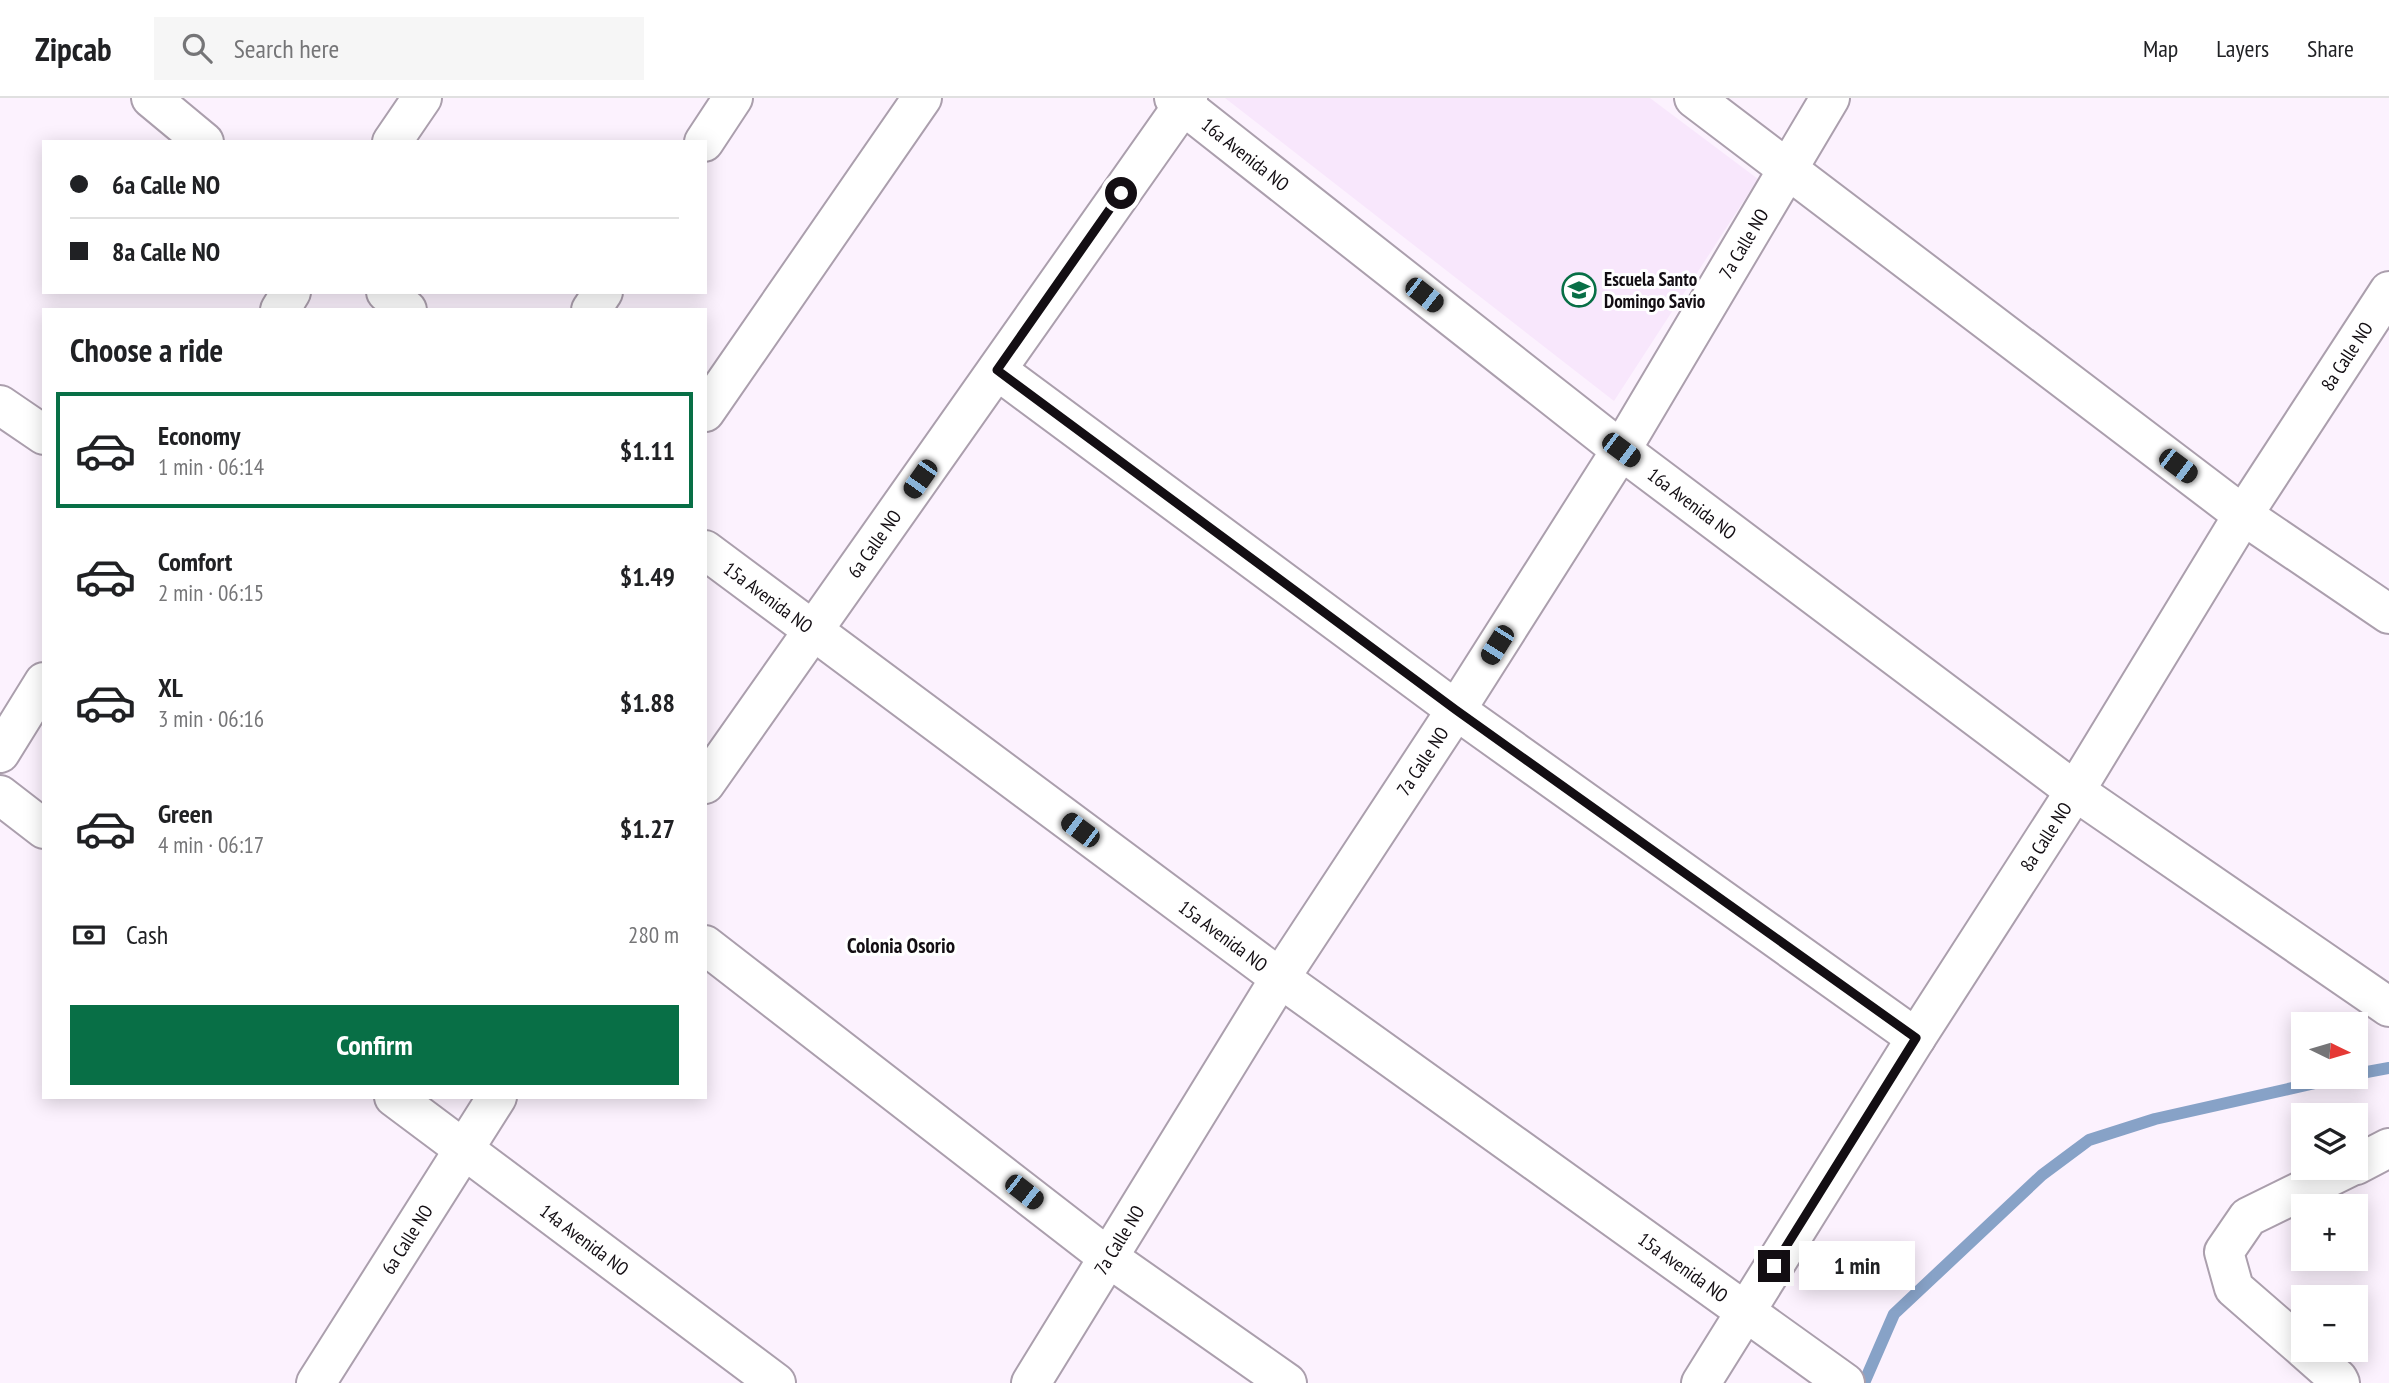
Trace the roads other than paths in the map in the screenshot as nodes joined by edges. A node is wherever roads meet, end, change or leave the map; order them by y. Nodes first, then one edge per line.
1 (151, 98) edge
2 (422, 98) edge
3 (733, 98) edge
4 (922, 98) edge
5 (1694, 98) edge
6 (1830, 98) edge
7 (1182, 100) edge
8 (202, 140) edge
9 (393, 140) edge
10 (705, 140) edge
11 (1788, 170) junction
12 (2389, 291) edge
13 (388, 294) edge
14 (405, 308) edge
15 (997, 370) junction
16 (0, 405) edge
17 (707, 409) edge
18 (42, 434) edge
19 (1621, 450) junction
20 (2243, 515) junction
21 (707, 552) edge
22 (2389, 614) edge
23 (814, 632) junction
24 (42, 685) edge
25 (1456, 710) junction
26 (0, 753) edge
27 (707, 781) edge
28 (2075, 791) junction
29 (0, 795) edge
30 (42, 827) edge
31 (707, 947) edge
32 (1280, 978) junction
33 (2389, 1007) edge
34 (1916, 1038) junction
35 (397, 1099) edge
36 (496, 1099) edge
37 (2389, 1148) edge
38 (463, 1150) junction
39 (2368, 1159) edge
40 (2323, 1180) edge
41 (1109, 1258) junction
42 (1746, 1311) junction
43 (2291, 1338) edge
44 (2319, 1362) edge
45 (1842, 1381) edge
46 (316, 1383) edge
47 (776, 1383) edge
48 (1031, 1383) edge
49 (1287, 1383) edge
50 (1701, 1383) edge
51 (2340, 1383) edge

1 - 8 street
2 - 9 street
3 - 10 street
4 - 17 street
5 - 11 street
6 - 11 street, 7a Calle NO
7 - 15 street, 6a Calle NO
7 - 19 street, 16a Avenida NO
11 - 19 street, 7a Calle NO
11 - 20 street
12 - 20 street, 8a Calle NO
13 - 14 street
15 - 23 street, 6a Calle NO
15 - 25 street
16 - 18 street
19 - 25 street, 7a Calle NO
19 - 28 street, 16a Avenida NO
20 - 22 street
20 - 28 street, 8a Calle NO
21 - 23 street, 15a Avenida NO
23 - 27 street, 6a Calle NO
23 - 32 street, 15a Avenida NO
24 - 26 street
25 - 32 street, 7a Calle NO
25 - 34 street
28 - 33 street, 16a Avenida NO
28 - 34 street, 8a Calle NO
29 - 30 street
31 - 41 street
32 - 41 street, 7a Calle NO
32 - 42 street, 15a Avenida NO
34 - 42 street, 8a Calle NO
35 - 38 street, 14a Avenida NO
36 - 38 street, 6a Calle NO
37 - 39 street
38 - 46 street, 6a Calle NO
38 - 47 street, 14a Avenida NO
40 - 43 street
41 - 48 street, 7a Calle NO
41 - 49 street
42 - 45 street, 15a Avenida NO
42 - 50 street, 8a Calle NO
44 - 51 street

